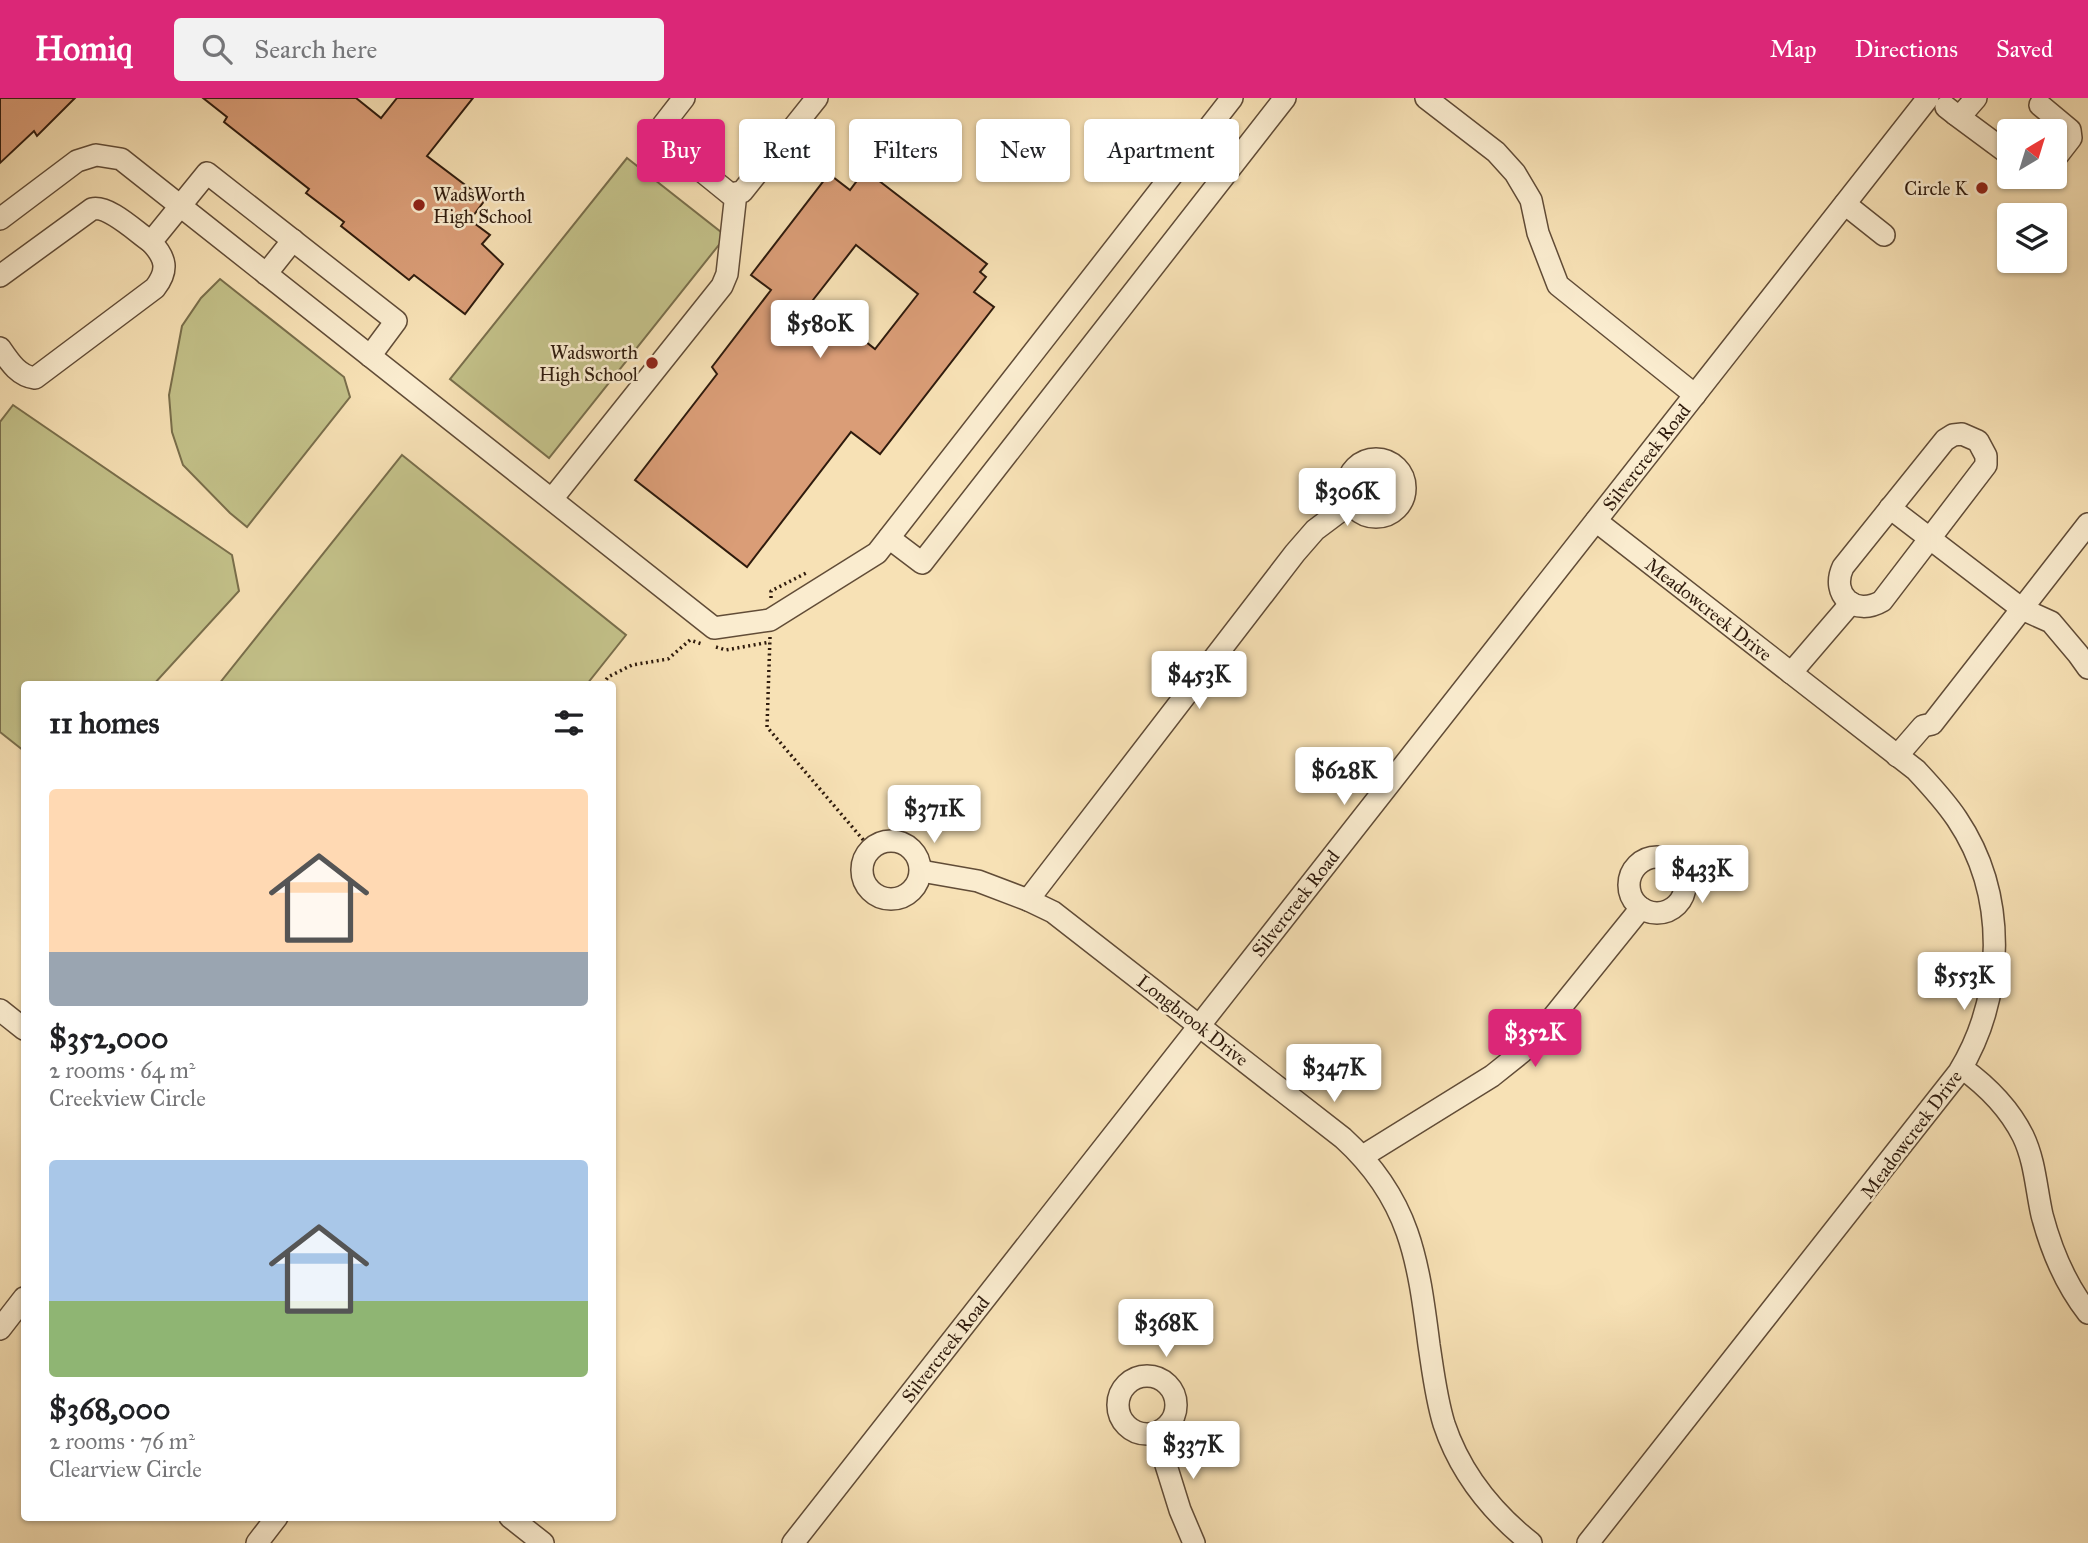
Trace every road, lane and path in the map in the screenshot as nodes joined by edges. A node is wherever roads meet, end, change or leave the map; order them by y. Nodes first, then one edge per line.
1 (684, 98) edge
2 (817, 98) edge
3 (1232, 98) edge
4 (1285, 98) edge
5 (1426, 98) edge
6 (1931, 98) edge
7 (1976, 98) edge
8 (2039, 100) edge
9 (1955, 114) junction
10 (2059, 119) edge
11 (2067, 127) edge
12 (2067, 143) edge
13 (1997, 146) edge
14 (736, 192) junction
15 (1845, 204) junction
16 (180, 206) junction
17 (0, 219) edge
18 (1884, 235) dead end
19 (293, 240) junction
20 (151, 242) junction
21 (266, 274) junction
22 (0, 276) edge
23 (0, 348) edge
24 (370, 356) junction
25 (1695, 396) junction
26 (552, 499) junction
27 (1351, 503) dead end
28 (1890, 508) junction
29 (1596, 521) junction
30 (2088, 524) edge
31 (889, 538) junction
32 (1930, 538) junction
33 (1851, 603) junction
34 (2022, 609) junction
35 (770, 642) dead end
36 (702, 643) dead end
37 (714, 647) dead end
38 (2088, 668) edge
39 (1791, 673) junction
40 (605, 681) edge
41 (1903, 760) junction
42 (921, 871) dead end
43 (1028, 900) junction
44 (1641, 908) dead end
45 (0, 1010) edge
46 (1199, 1026) junction
47 (21, 1027) edge
48 (1962, 1068) junction
49 (1363, 1156) junction
50 (21, 1302) edge
51 (2088, 1313) edge
52 (0, 1329) edge
53 (1156, 1433) dead end
54 (274, 1521) edge
55 (515, 1521) edge
56 (257, 1543) edge
57 (543, 1543) edge
58 (793, 1543) edge
59 (1194, 1543) edge
60 (1531, 1543) edge
61 (1588, 1543) edge

1 - 14 street
2 - 14 street
3 - 31 street
4 - 31 street
5 - 25 street
6 - 9 street
6 - 15 street, Silvercreek Road
7 - 9 street
8 - 10 street
9 - 13 street
11 - 12 street
14 - 26 street
15 - 18 street
15 - 25 street, Silvercreek Road
16 - 17 street
16 - 19 street
16 - 20 street
16 - 21 street
19 - 21 street
19 - 24 street
20 - 22 street
20 - 23 street
21 - 24 street
24 - 26 street
25 - 29 street, Silvercreek Road
26 - 31 street
27 - 43 street
28 - 32 street
28 - 32 street
28 - 33 street
29 - 39 street, Meadowcreek Drive
29 - 46 street, Silvercreek Road
30 - 34 street
32 - 33 street
32 - 34 street
33 - 39 street
34 - 38 street
34 - 41 street
35 - 37 path
36 - 40 path
39 - 41 street, Meadowcreek Drive
41 - 48 street, Meadowcreek Drive
42 - 43 street, Longbrook Drive
43 - 46 street, Longbrook Drive
44 - 49 street
45 - 47 street
46 - 49 street, Longbrook Drive
46 - 58 street, Silvercreek Road
48 - 51 street
48 - 61 street, Meadowcreek Drive
49 - 60 street, Longbrook Drive
50 - 52 street
53 - 59 street
54 - 56 street
55 - 57 street

